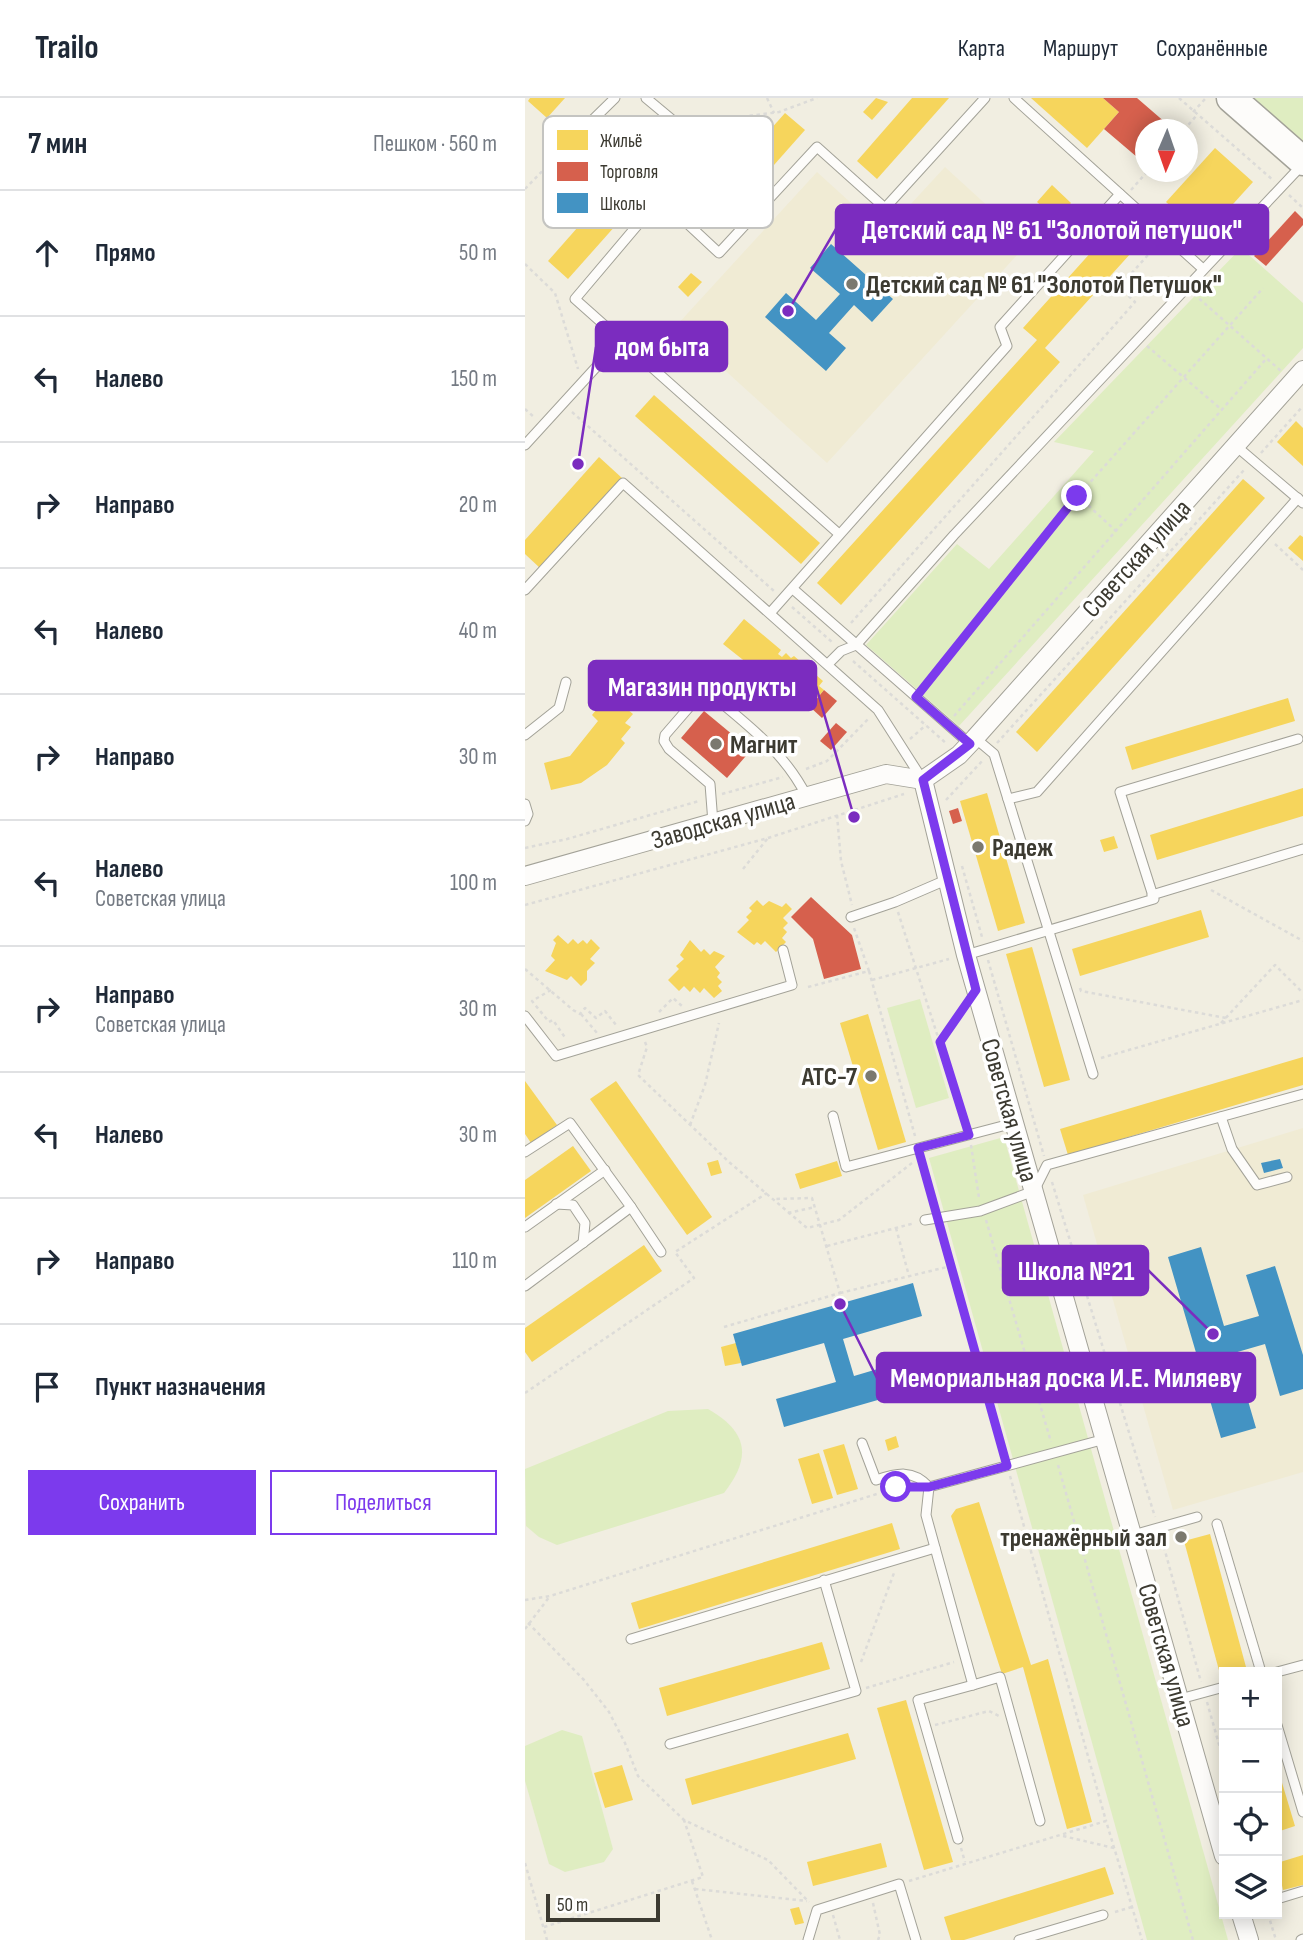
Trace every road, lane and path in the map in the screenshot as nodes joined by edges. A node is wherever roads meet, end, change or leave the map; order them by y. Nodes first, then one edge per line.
1 (615, 98) edge
2 (646, 98) edge
3 (767, 98) edge
4 (817, 98) edge
5 (985, 98) edge
6 (1014, 98) edge
7 (1179, 98) edge
8 (1206, 98) edge
9 (1231, 98) edge
10 (1193, 112) junction
11 (774, 113) junction
12 (1196, 115) junction
13 (597, 116) edge
14 (669, 116) edge
15 (750, 116) edge
16 (1193, 119) edge
17 (1303, 162) edge
18 (543, 170) edge
19 (1137, 182) edge
20 (1281, 187) junction
21 (525, 189) edge
22 (773, 195) edge
23 (1122, 196) junction
24 (1303, 208) edge
25 (635, 228) edge
26 (692, 228) edge
27 (742, 228) edge
28 (1166, 235) junction
29 (525, 264) edge
30 (1203, 269) junction
31 (1187, 287) junction
32 (1263, 288) dead end
33 (1230, 326) junction
34 (1138, 339) junction
35 (620, 341) junction
36 (1267, 358) junction
37 (1298, 376) edge
38 (1184, 378) junction
39 (582, 382) junction
40 (562, 403) junction
41 (1302, 408) edge
42 (1222, 410) junction
43 (525, 445) edge
44 (1236, 446) junction
45 (1253, 461) junction
46 (1077, 496) junction
47 (1301, 501) edge
48 (1116, 531) junction
49 (839, 534) junction
50 (1266, 535) junction
51 (1303, 570) edge
52 (793, 589) junction
53 (525, 590) edge
54 (784, 599) junction
55 (771, 612) junction
56 (842, 633) junction
57 (856, 645) junction
58 (841, 651) junction
59 (828, 664) junction
60 (566, 682) dead end
61 (901, 684) junction
62 (713, 696) dead end
63 (892, 696) junction
64 (916, 697) junction
65 (691, 705) dead end
66 (878, 710) junction
67 (947, 724) junction
68 (525, 735) edge
69 (1298, 739) dead end
70 (972, 741) junction
71 (951, 747) dead end
72 (991, 751) junction
73 (795, 773) junction
74 (923, 780) junction
75 (907, 793) dead end
76 (710, 797) junction
77 (807, 797) junction
78 (1008, 800) junction
79 (943, 803) dead end
80 (525, 804) edge
81 (837, 815) junction
82 (525, 821) edge
83 (713, 823) junction
84 (768, 838) junction
85 (525, 848) edge
86 (1303, 849) edge
87 (743, 869) dead end
88 (525, 876) edge
89 (946, 880) junction
90 (1195, 882) junction
91 (1152, 895) junction
92 (895, 902) junction
93 (525, 905) edge
94 (853, 916) junction
95 (1049, 931) junction
96 (1303, 941) edge
97 (783, 950) dead end
98 (966, 955) junction
99 (916, 968) junction
100 (525, 969) edge
101 (869, 971) junction
102 (1077, 978) dead end
103 (871, 980) junction
104 (808, 987) dead end
105 (551, 990) junction
106 (976, 990) junction
107 (1303, 993) edge
108 (1303, 1000) edge
109 (580, 1014) junction
110 (525, 1016) edge
111 (1226, 1018) junction
112 (615, 1023) junction
113 (719, 1023) dead end
114 (1221, 1024) junction
115 (620, 1029) dead end
116 (608, 1030) dead end
117 (591, 1039) dead end
118 (645, 1040) dead end
119 (940, 1042) junction
120 (571, 1044) dead end
121 (1089, 1061) junction
122 (1093, 1074) dead end
123 (1303, 1094) edge
124 (832, 1116) dead end
125 (1221, 1117) junction
126 (1014, 1123) junction
127 (690, 1125) junction
128 (969, 1135) junction
129 (918, 1148) junction
130 (525, 1152) edge
131 (605, 1170) junction
132 (1287, 1177) dead end
133 (1034, 1191) junction
134 (767, 1193) junction
135 (773, 1199) junction
136 (556, 1205) junction
137 (631, 1207) junction
138 (815, 1207) junction
139 (980, 1211) junction
140 (787, 1213) junction
141 (938, 1219) junction
142 (925, 1220) joint
143 (820, 1224) junction
144 (525, 1227) edge
145 (896, 1228) junction
146 (583, 1243) junction
147 (827, 1246) junction
148 (661, 1252) dead end
149 (951, 1266) junction
150 (909, 1276) junction
151 (525, 1286) edge
152 (840, 1293) junction
153 (724, 1327) dead end
154 (525, 1393) edge
155 (1105, 1438) junction
156 (862, 1443) dead end
157 (1054, 1452) junction
158 (1007, 1466) junction
159 (929, 1487) junction
160 (883, 1492) dead end
161 (1197, 1517) dead end
162 (1217, 1524) dead end
163 (1159, 1528) junction
164 (1133, 1535) junction
165 (935, 1548) junction
166 (899, 1558) junction
167 (824, 1580) junction
168 (550, 1596) junction
169 (525, 1600) edge
170 (529, 1623) junction
171 (525, 1629) edge
172 (631, 1639) dead end
173 (965, 1658) junction
174 (1303, 1665) edge
175 (1260, 1667) edge
176 (1282, 1670) edge
177 (973, 1685) junction
178 (855, 1686) junction
179 (1219, 1688) edge
180 (1204, 1692) junction
181 (1179, 1699) junction
182 (1014, 1726) junction
183 (926, 1727) junction
184 (1278, 1730) edge
185 (670, 1744) dead end
186 (1219, 1744) edge
187 (1303, 1812) edge
188 (684, 1820) junction
189 (1040, 1821) dead end
190 (1106, 1821) junction
191 (1060, 1835) junction
192 (958, 1839) dead end
193 (1219, 1839) edge
194 (1114, 1849) junction
195 (525, 1863) edge
196 (692, 1881) junction
197 (899, 1884) junction
198 (695, 1889) junction
199 (1303, 1891) edge
200 (870, 1893) junction
201 (1282, 1897) edge
202 (807, 1901) junction
203 (830, 1906) junction
204 (1132, 1907) junction
205 (817, 1910) junction
206 (1104, 1915) joint
207 (1243, 1919) edge
208 (1270, 1919) edge
209 (544, 1927) junction
210 (547, 1940) edge
211 (712, 1940) edge
212 (808, 1940) edge
213 (840, 1940) edge
214 (878, 1940) edge
215 (916, 1940) edge
216 (1019, 1940) edge
217 (1142, 1940) edge
218 (1193, 1940) edge
219 (1249, 1940) edge
220 (1276, 1940) edge

1 - 13 lane
2 - 14 lane
3 - 11 path
4 - 11 path
5 - 22 lane
6 - 23 lane
7 - 10 path
8 - 10 path
9 - 17 main road
10 - 12 path
11 - 15 path
12 - 16 path
12 - 20 path
17 - 20 lane
18 - 21 path
19 - 23 path
20 - 24 path
20 - 30 lane
23 - 28 lane
23 - 49 lane
25 - 35 lane
26 - 27 lane
28 - 30 lane
28 - 56 path
29 - 39 path
30 - 31 lane
31 - 33 path
31 - 34 lane
32 - 33 path
33 - 36 path
33 - 38 path
34 - 38 path
34 - 57 lane
35 - 39 lane
35 - 49 lane
36 - 37 path
36 - 42 path
37 - 44 street, Советская улица
38 - 42 path
38 - 46 path
39 - 40 lane
40 - 43 lane
40 - 54 path
41 - 45 path
42 - 48 path
44 - 45 lane
44 - 70 street, Советская улица
45 - 47 lane
45 - 72 path
46 - 48 path
46 - 64 path
47 - 50 lane
48 - 67 path
49 - 52 lane
50 - 51 path
50 - 78 lane
52 - 54 lane
52 - 56 lane
53 - 55 lane
54 - 55 lane
54 - 58 path
55 - 59 lane
56 - 57 lane
57 - 58 lane
57 - 61 lane
58 - 59 lane
58 - 63 path
59 - 66 lane
60 - 68 lane
61 - 63 path
61 - 64 lane
62 - 73 lane
63 - 66 path
63 - 71 path
64 - 67 lane
65 - 76 lane
66 - 73 path
66 - 74 lane
67 - 70 lane
69 - 91 lane
70 - 72 lane
70 - 74 street, Советская улица
72 - 78 lane
72 - 79 path
73 - 76 path
73 - 77 lane
74 - 77 street, Заводская улица
74 - 89 street, Советская улица
75 - 81 path
76 - 83 lane
76 - 85 path
77 - 83 street, Заводская улица
78 - 95 lane
80 - 82 lane
81 - 84 path
81 - 94 path
83 - 88 street, Заводская улица
84 - 87 path
84 - 93 path
86 - 90 lane
89 - 92 lane
89 - 98 street, Советская улица
90 - 91 lane
90 - 96 path
91 - 95 lane
92 - 94 lane
92 - 99 path
94 - 101 path
95 - 98 lane
95 - 121 lane
97 - 110 lane
98 - 99 path
98 - 106 street, Советская улица
99 - 103 path
99 - 119 path
100 - 105 path
101 - 103 path
101 - 104 path
102 - 111 path
103 - 129 path
105 - 109 path
105 - 120 path
106 - 119 path
106 - 126 street, Советская улица
107 - 111 path
108 - 114 path
109 - 112 path
109 - 117 path
111 - 114 path
112 - 115 path
112 - 116 path
113 - 127 path
114 - 121 path
118 - 127 path
119 - 128 path
121 - 122 lane
123 - 125 lane
124 - 129 lane
125 - 132 lane
125 - 133 lane
126 - 128 lane
126 - 133 street, Советская улица
127 - 134 path
128 - 129 lane
128 - 139 path
130 - 131 lane
131 - 136 lane
131 - 137 lane
133 - 139 lane
133 - 155 street, Советская улица
134 - 135 path
134 - 154 path
135 - 138 path
135 - 140 path
136 - 144 lane
136 - 146 lane
137 - 146 lane
137 - 148 lane
138 - 140 path
138 - 143 path
139 - 141 lane
139 - 157 path
140 - 143 path
141 - 142 lane
141 - 143 path
141 - 149 path
142 - 145 path
143 - 147 path
145 - 147 path
145 - 150 path
146 - 151 lane
147 - 152 path
149 - 150 path
149 - 158 path
150 - 152 path
152 - 153 path
155 - 157 lane
155 - 164 street, Советская улица
156 - 159 lane
157 - 158 lane
157 - 218 path
158 - 159 lane
158 - 190 path
159 - 165 lane
160 - 168 path
161 - 163 lane
162 - 175 lane
163 - 164 lane
163 - 180 path
164 - 181 street, Советская улица
165 - 166 lane
165 - 173 lane
166 - 167 lane
166 - 178 path
167 - 172 lane
167 - 178 lane
168 - 169 path
168 - 170 path
170 - 171 path
170 - 188 path
173 - 177 lane
173 - 178 path
174 - 176 lane
177 - 182 lane
177 - 183 lane
178 - 185 lane
179 - 180 lane
180 - 181 lane
180 - 186 path
181 - 193 street, Советская улица
182 - 183 path
182 - 189 lane
183 - 192 lane
184 - 187 lane
188 - 196 path
188 - 202 path
190 - 191 path
190 - 194 path
191 - 194 path
191 - 197 path
194 - 204 path
195 - 209 path
196 - 198 path
196 - 209 path
197 - 200 lane
197 - 215 lane
198 - 202 path
198 - 211 path
199 - 201 lane
200 - 203 lane
200 - 214 path
202 - 205 path
203 - 205 lane
203 - 213 path
204 - 206 path
204 - 217 path
205 - 212 lane
206 - 216 lane
207 - 219 street
208 - 220 path
209 - 210 path

